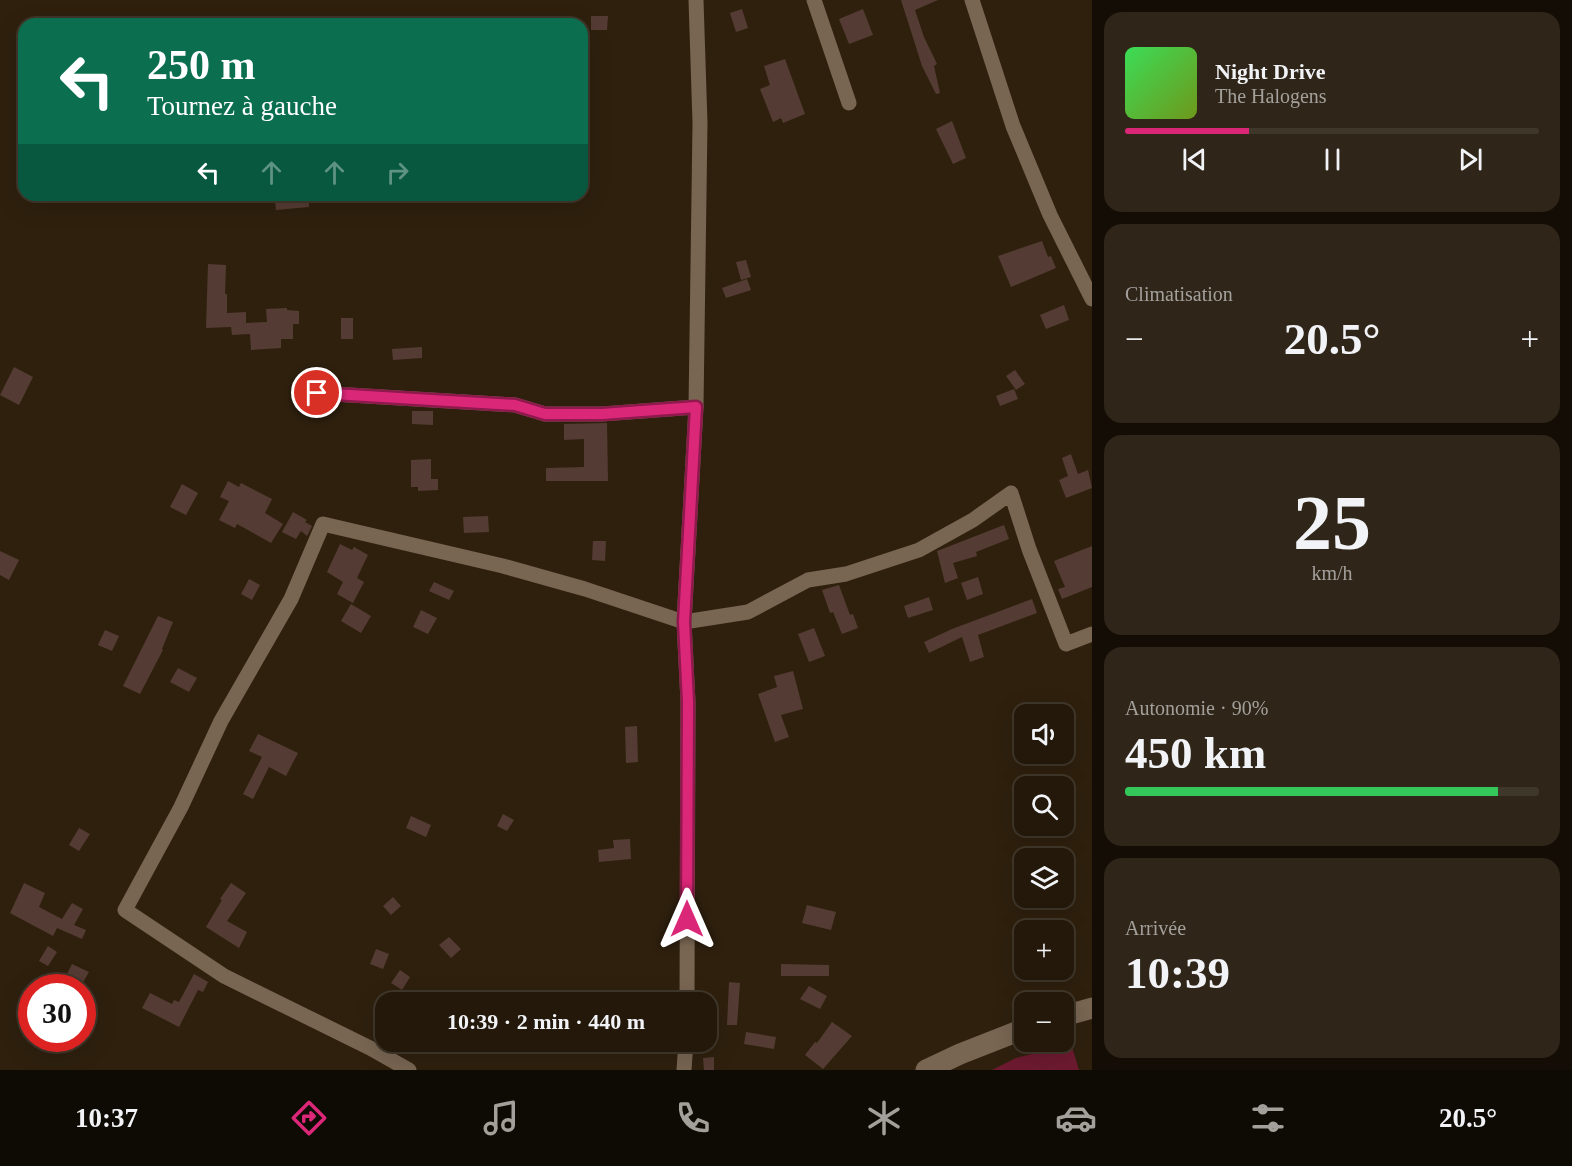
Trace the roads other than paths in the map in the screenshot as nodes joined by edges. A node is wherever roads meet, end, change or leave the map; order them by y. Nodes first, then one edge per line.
1 (696, 0) edge
2 (814, 0) edge
3 (972, 0) edge
4 (849, 103) dead end
5 (1092, 299) edge
6 (317, 393) dead end
7 (696, 407) junction
8 (684, 622) junction
9 (1092, 634) edge
10 (687, 992) edge
11 (1092, 1008) edge
12 (1074, 1013) edge
13 (1014, 1033) edge
14 (685, 1052) edge
15 (410, 1070) edge
16 (684, 1070) edge
17 (926, 1070) edge

1 - 7 street
2 - 4 street
3 - 5 street
6 - 7 street
7 - 8 street
8 - 9 street
8 - 10 street
8 - 15 street
11 - 12 main road
13 - 17 main road
14 - 16 street

